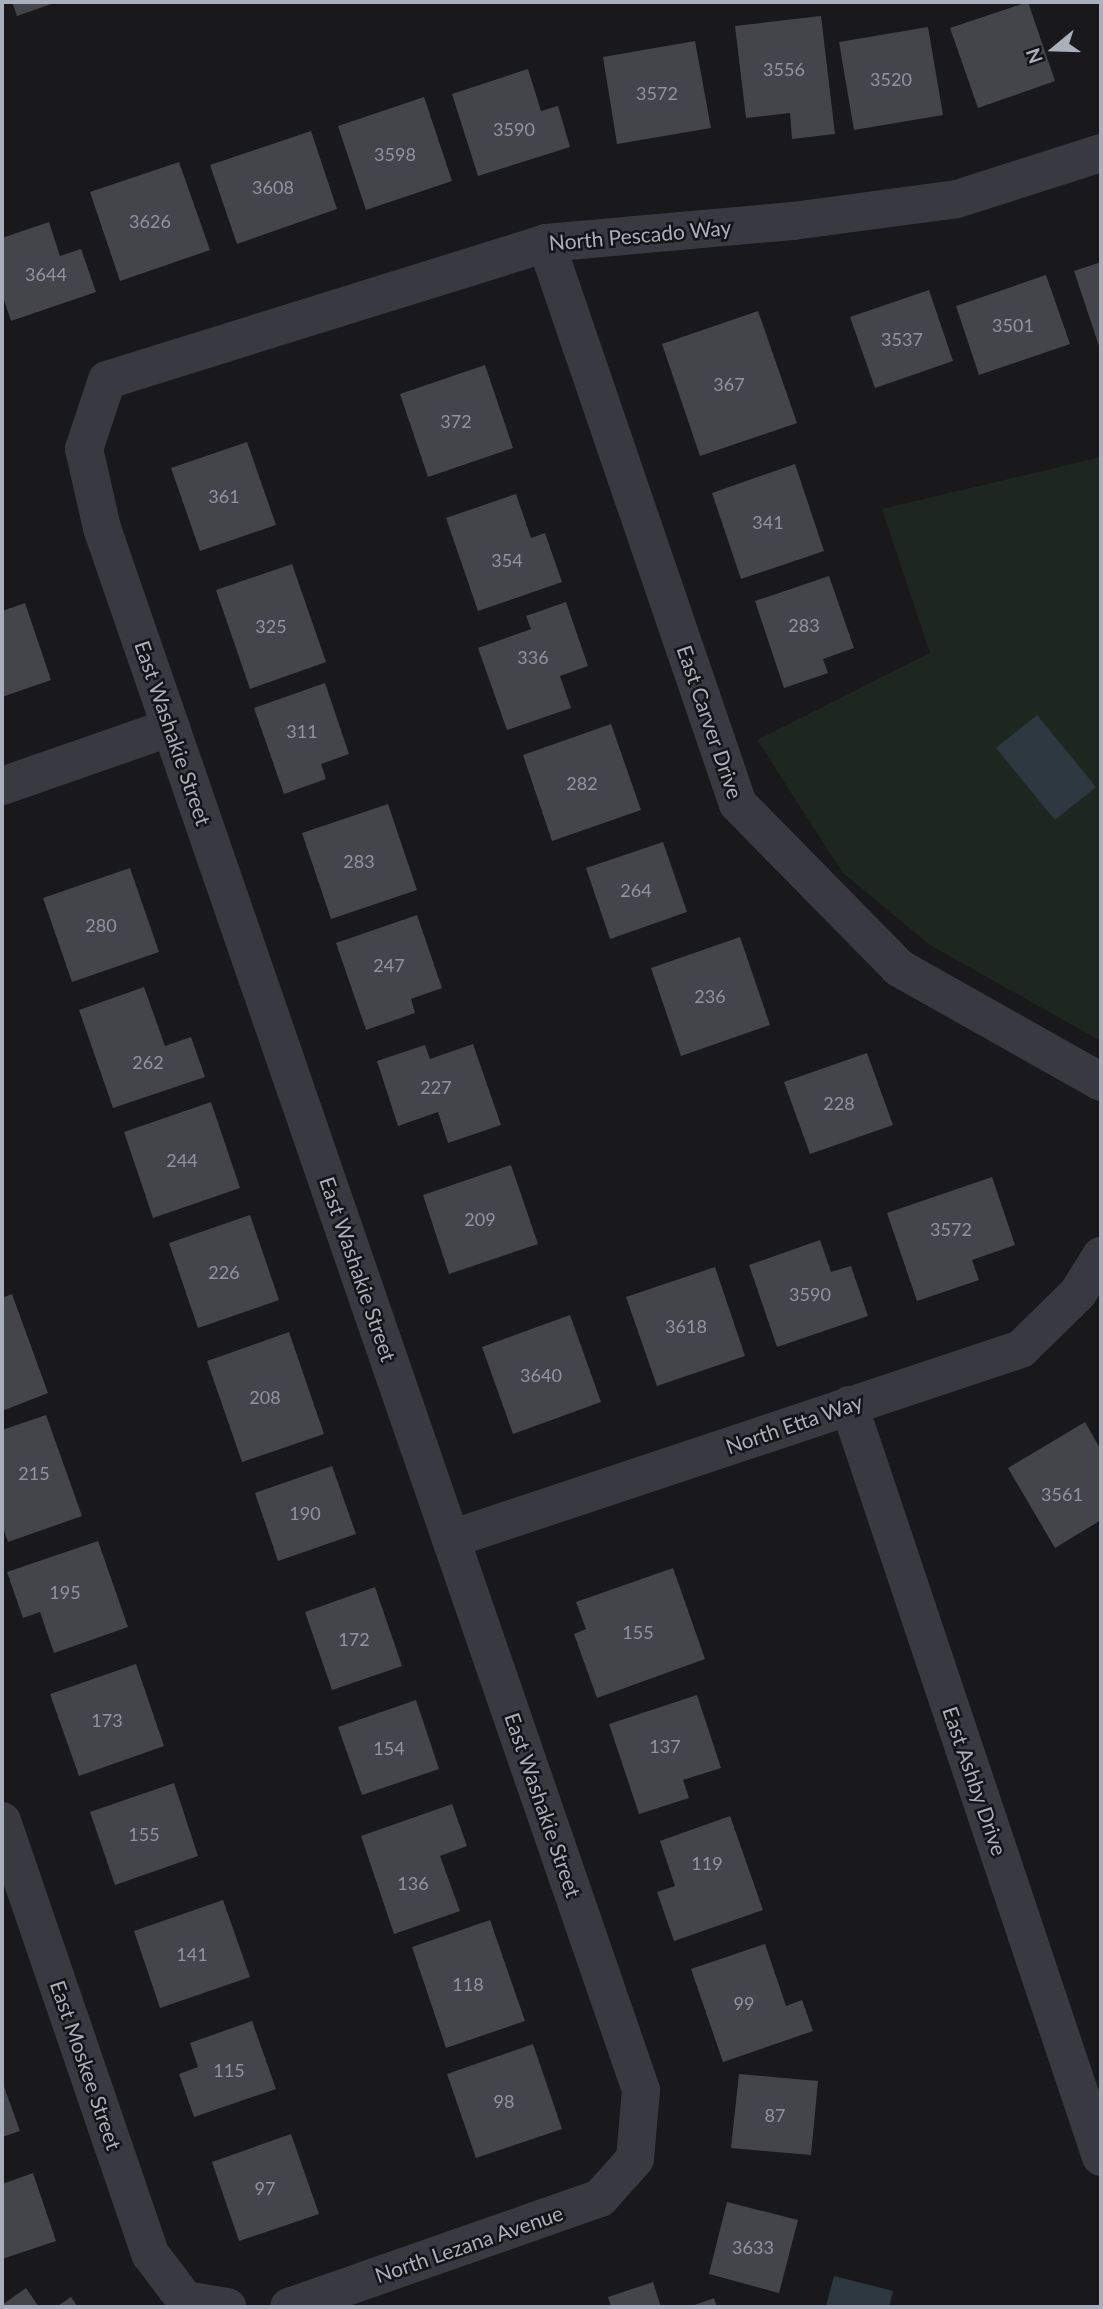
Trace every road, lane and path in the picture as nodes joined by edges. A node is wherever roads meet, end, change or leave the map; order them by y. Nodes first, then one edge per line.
1 (1101, 153) edge
2 (546, 243) junction
3 (107, 380) joint
4 (171, 727) junction
5 (2, 786) edge
6 (1101, 1082) edge
7 (1101, 1256) edge
8 (849, 1405) junction
9 (451, 1539) junction
10 (2, 1821) edge
11 (1101, 2157) edge
12 (635, 2159) joint
13 (227, 2307) edge
14 (289, 2307) edge

1 - 2 street, North Pescado Way
2 - 3 street, North Pescado Way
2 - 6 street, East Carver Drive
3 - 4 street, East Washakie Street
4 - 5 street
4 - 9 street, East Washakie Street
7 - 8 street, North Etta Way
8 - 9 street, North Etta Way
8 - 11 street, East Ashby Drive
9 - 12 street, East Washakie Street
10 - 13 street, East Moskee Street
12 - 14 street, North Lezana Avenue

